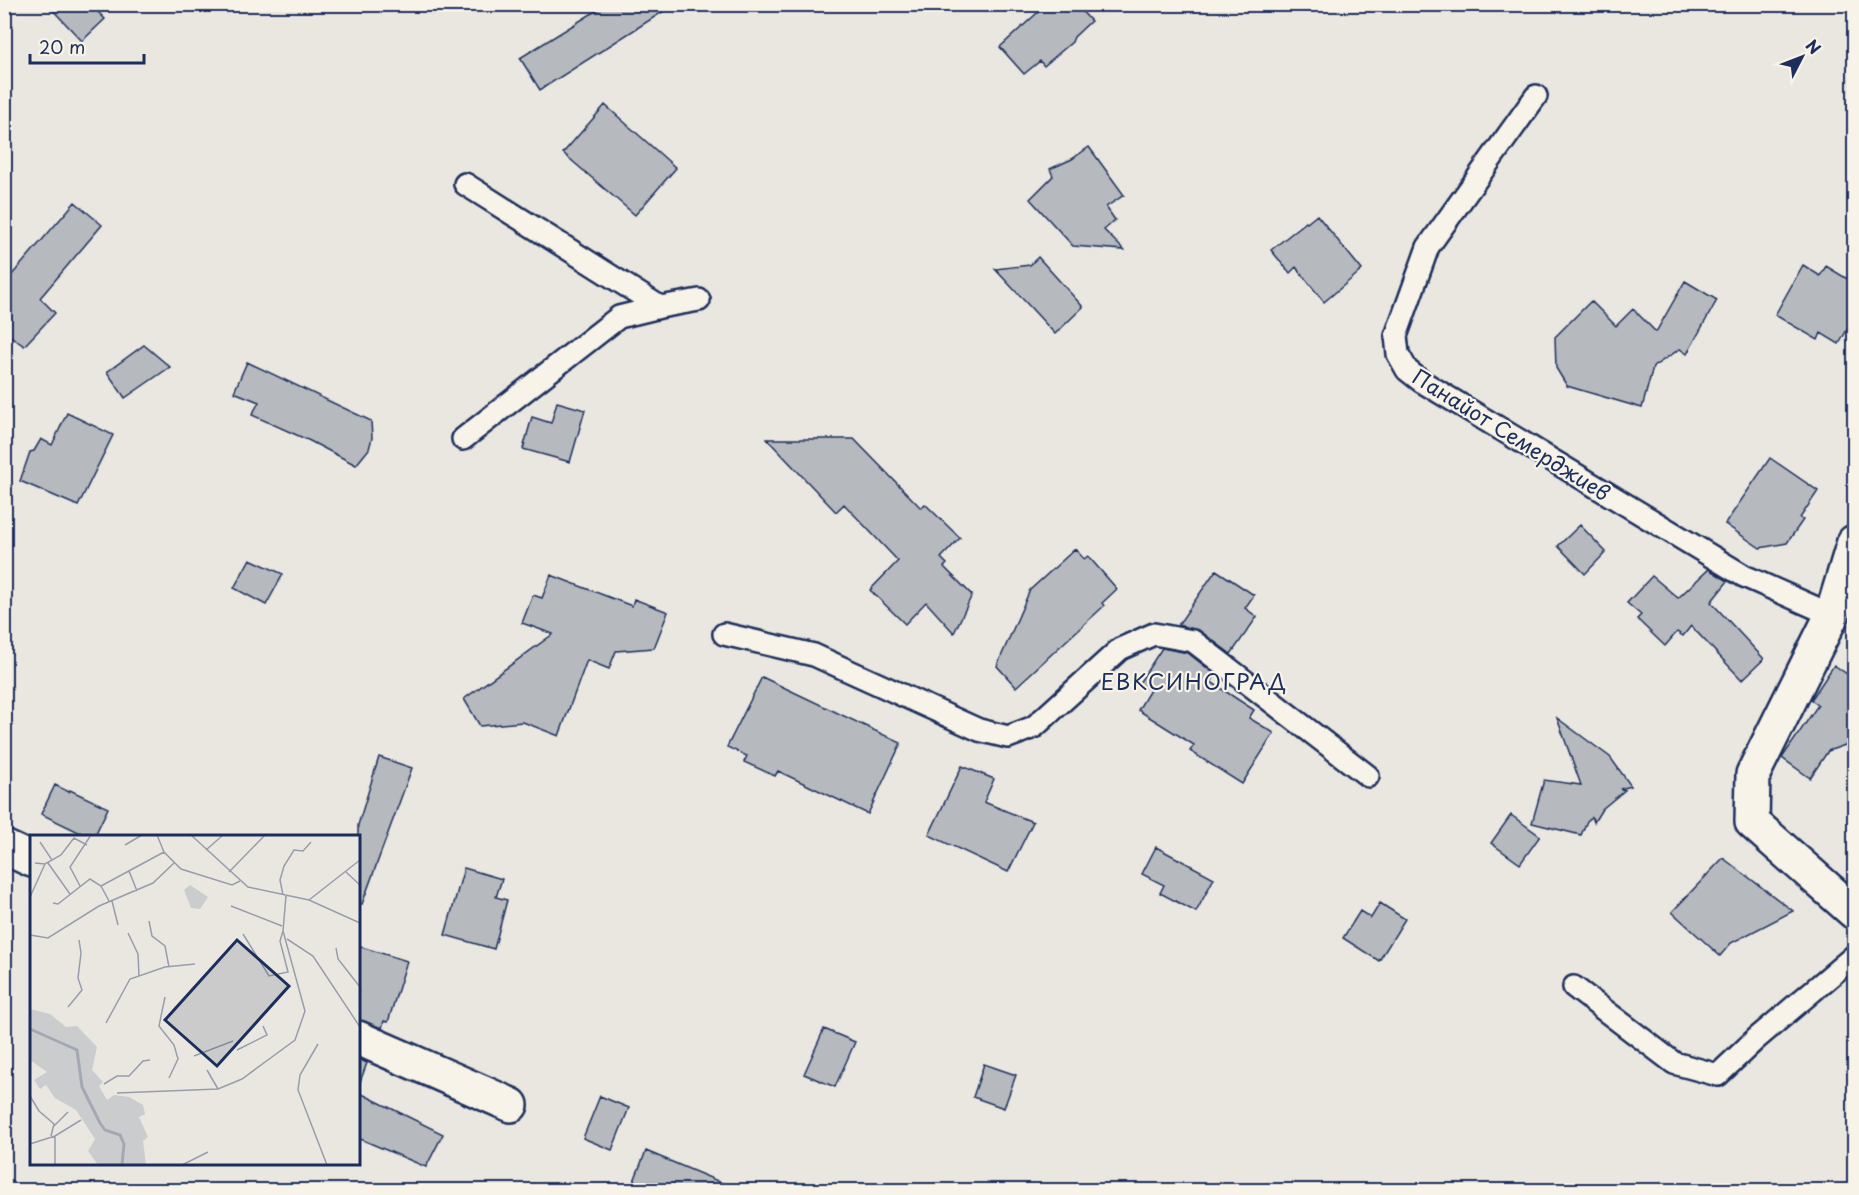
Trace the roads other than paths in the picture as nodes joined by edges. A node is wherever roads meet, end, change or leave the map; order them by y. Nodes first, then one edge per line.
1 (1536, 96) dead end
2 (465, 184) dead end
3 (699, 300) dead end
4 (660, 307) junction
5 (463, 439) dead end
6 (1854, 542) edge
7 (1832, 615) junction
8 (724, 634) dead end
9 (1368, 776) dead end
10 (4, 847) edge
11 (30, 859) edge
12 (1854, 912) edge
13 (1854, 956) edge
14 (1574, 987) dead end
15 (360, 1039) edge
16 (511, 1105) dead end

1 - 7 lane, Панайот Семерджиев
2 - 4 lane
3 - 4 lane
4 - 5 lane
6 - 7 street
7 - 12 street
8 - 9 lane
10 - 11 street
13 - 14 lane
15 - 16 street

